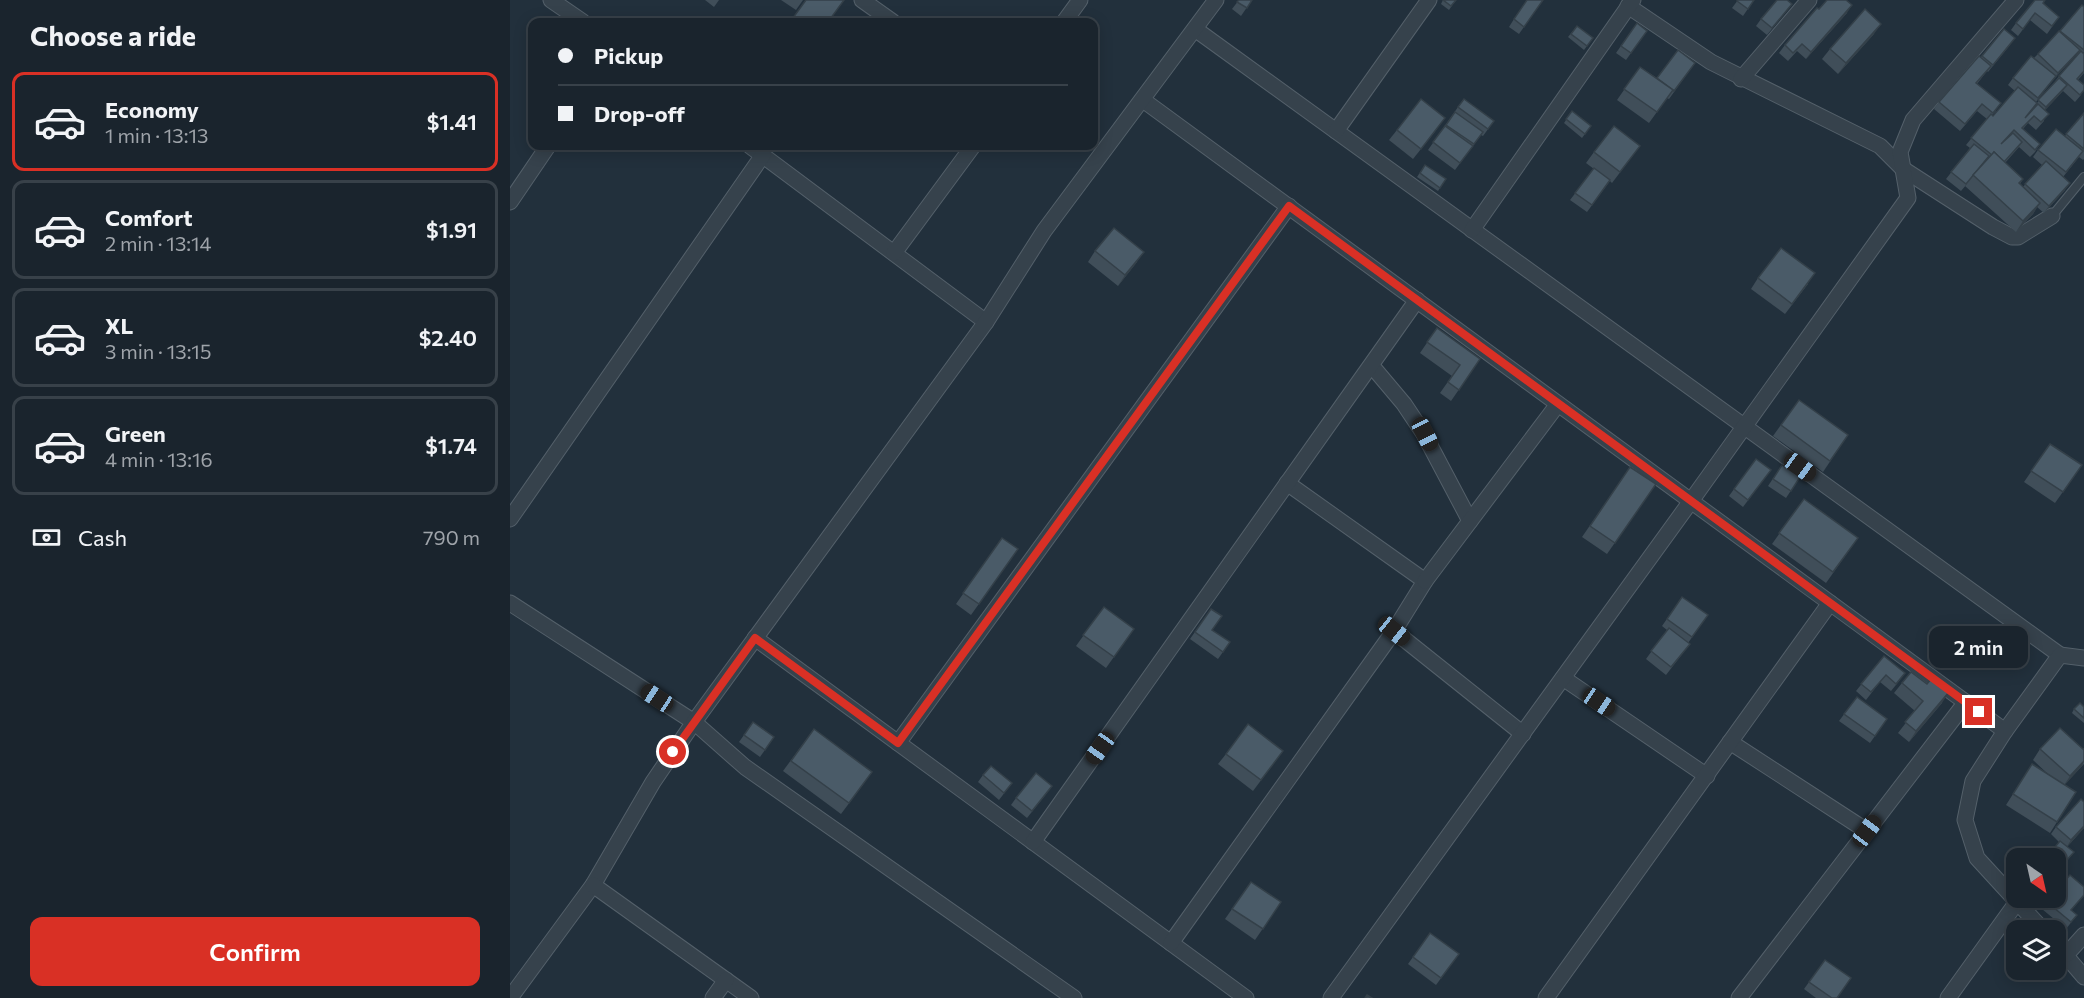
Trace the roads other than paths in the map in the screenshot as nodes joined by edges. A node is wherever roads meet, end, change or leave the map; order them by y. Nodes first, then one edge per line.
1 (551, 0) edge
2 (862, 0) edge
3 (1080, 0) edge
4 (1216, 0) edge
5 (1429, 0) edge
6 (1809, 0) edge
7 (2016, 0) edge
8 (1631, 3) edge
9 (577, 18) edge
10 (887, 18) edge
11 (1067, 18) edge
12 (1195, 29) junction
13 (1741, 79) junction
14 (1143, 100) junction
15 (1336, 131) junction
16 (545, 150) edge
17 (756, 150) edge
18 (970, 150) edge
19 (763, 155) junction
20 (1903, 169) junction
21 (2084, 177) edge
22 (510, 202) edge
23 (1289, 206) junction
24 (2052, 216) joint
25 (1472, 230) junction
26 (894, 253) junction
27 (1417, 300) junction
28 (986, 322) junction
29 (1372, 366) junction
30 (1558, 404) junction
31 (1744, 427) junction
32 (1287, 483) junction
33 (1691, 501) junction
34 (510, 519) edge
35 (1470, 521) junction
36 (1425, 581) junction
37 (510, 603) edge
38 (1830, 603) junction
39 (1394, 631) junction
40 (755, 638) junction
41 (2060, 655) junction
42 (2084, 658) edge
43 (1563, 678) junction
44 (1966, 702) junction
45 (694, 722) junction
46 (2005, 731) junction
47 (1523, 734) junction
48 (1730, 742) junction
49 (898, 743) junction
50 (1707, 776) junction
51 (1867, 831) junction
52 (1033, 842) junction
53 (593, 885) junction
54 (2006, 890) edge
55 (2013, 908) edge
56 (2023, 908) edge
57 (2034, 920) edge
58 (2084, 935) edge
59 (1171, 943) junction
60 (2066, 955) joint
61 (2084, 977) edge
62 (726, 980) junction
63 (510, 998) edge
64 (713, 998) edge
65 (751, 998) edge
66 (1074, 998) edge
67 (1246, 998) edge
68 (1331, 998) edge
69 (1546, 998) edge
70 (1739, 998) edge
71 (1948, 998) edge

1 - 9 street
2 - 10 street
3 - 11 street
4 - 12 street
5 - 15 street
6 - 13 street
7 - 20 street
8 - 13 street
8 - 25 street
12 - 14 street
12 - 15 street
13 - 20 street
14 - 23 street
14 - 28 street
15 - 25 street
16 - 22 street
17 - 19 street
18 - 26 street
19 - 26 street
19 - 34 street
20 - 24 street
20 - 31 street
21 - 24 lane
23 - 27 street
23 - 49 street
25 - 31 street
26 - 28 street
27 - 29 street
27 - 30 street
28 - 40 street
29 - 32 street
29 - 35 street
30 - 33 street
30 - 35 street
31 - 33 street
31 - 41 street
32 - 36 street
32 - 52 street
33 - 38 street
33 - 43 street
35 - 36 street
36 - 39 street
37 - 45 street
38 - 44 street
38 - 48 street
39 - 47 street
39 - 59 street
40 - 45 street
40 - 49 street
41 - 42 street
41 - 46 street
43 - 47 street
43 - 50 street
44 - 46 street
44 - 51 street
45 - 53 street
45 - 66 street
46 - 54 street
47 - 68 street
48 - 50 street
48 - 51 street
49 - 52 street
50 - 69 street
51 - 70 street
52 - 59 street
53 - 62 street
53 - 63 street
55 - 71 street
56 - 57 street
58 - 60 street
59 - 67 street
60 - 61 street
62 - 64 street
62 - 65 street

